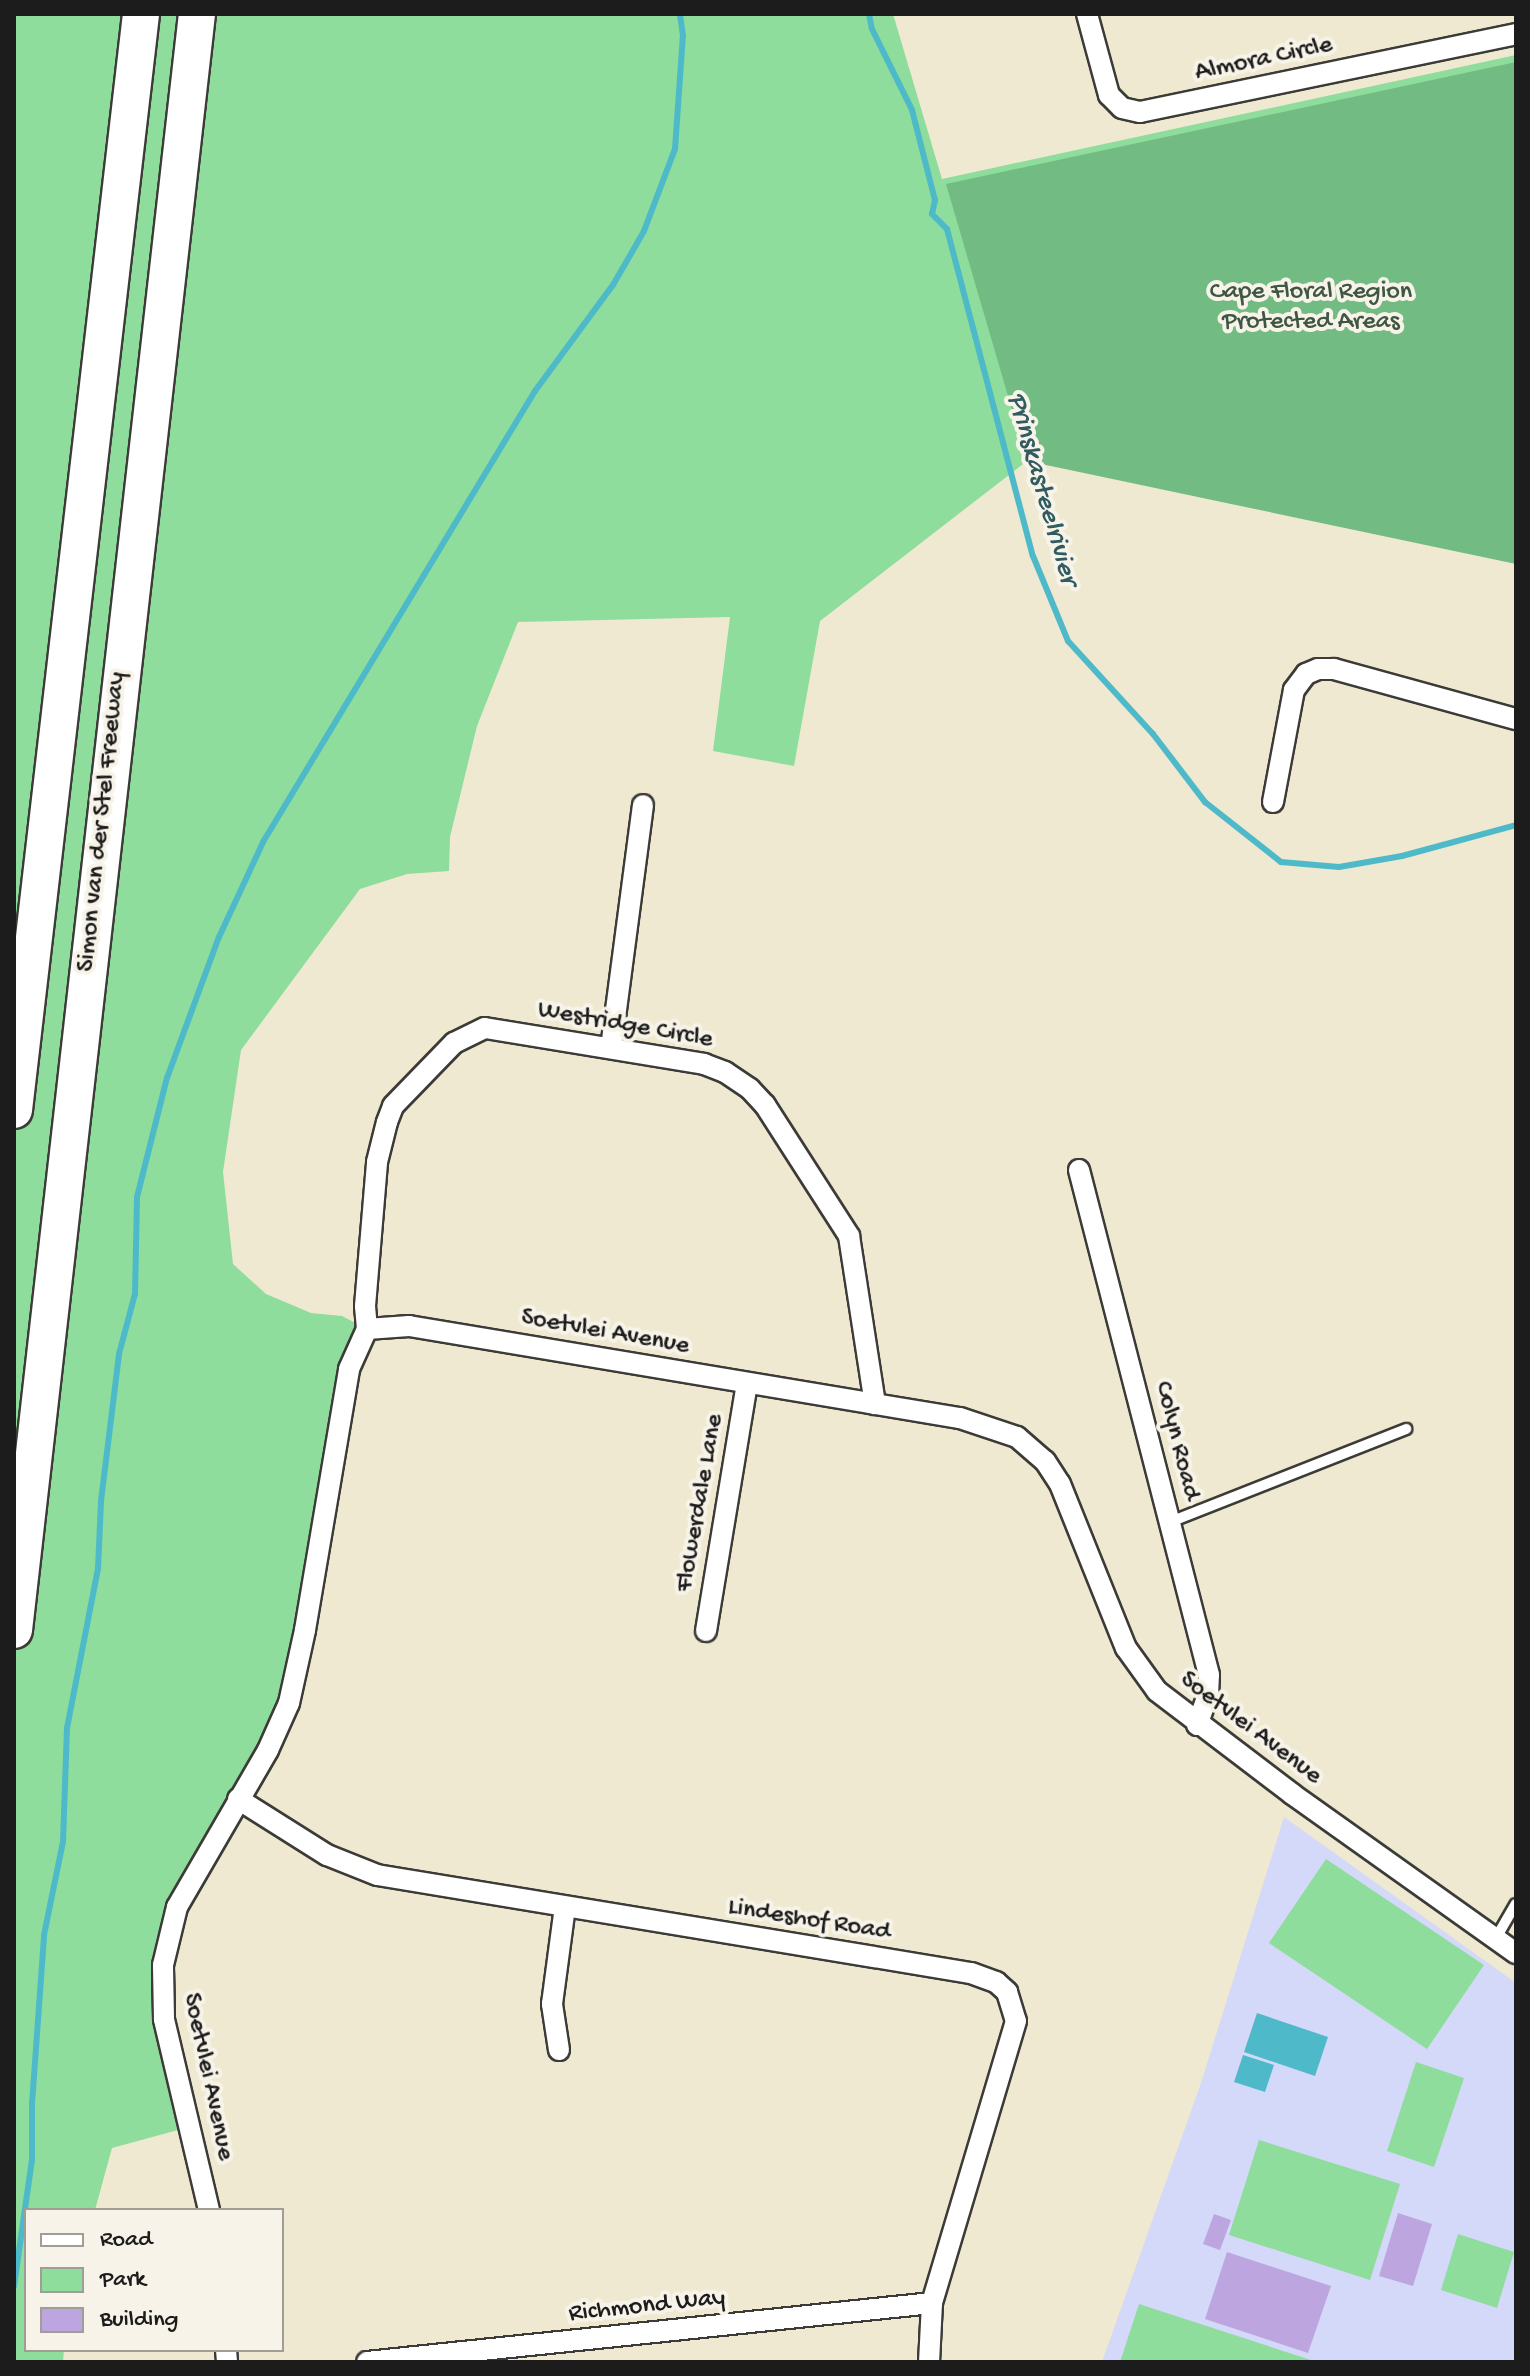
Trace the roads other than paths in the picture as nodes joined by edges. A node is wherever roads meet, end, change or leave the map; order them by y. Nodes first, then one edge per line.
1 (141, 14) edge
2 (197, 14) edge
3 (1087, 14) edge
4 (1516, 34) edge
5 (1516, 719) edge
6 (1273, 802) dead end
7 (643, 805) dead end
8 (611, 1048) junction
9 (14, 1110) edge
10 (1079, 1170) dead end
11 (367, 1329) junction
12 (747, 1384) junction
13 (875, 1404) junction
14 (1406, 1429) dead end
15 (1170, 1522) junction
16 (14, 1630) edge
17 (706, 1631) dead end
18 (1197, 1725) junction
19 (238, 1799) junction
20 (1516, 1904) edge
21 (565, 1907) junction
22 (1496, 1938) junction
23 (1516, 1953) edge
24 (559, 2050) dead end
25 (209, 2208) edge
26 (932, 2303) junction
27 (437, 2359) edge
28 (367, 2362) edge
29 (929, 2362) edge

1 - 9 highway, Simon van der Stel Freeway
2 - 16 highway, Simon van der Stel Freeway
3 - 4 street, Almora Circle
5 - 6 street
7 - 8 street
8 - 11 street, Westridge Circle
8 - 13 street, Westridge Circle
10 - 15 street, Colyn Road
11 - 12 street, Soetvlei Avenue
11 - 19 street, Soetvlei Avenue
12 - 13 street, Soetvlei Avenue
12 - 17 street, Flowerdale Lane
13 - 18 street, Soetvlei Avenue
14 - 15 lane
15 - 18 street, Colyn Road
18 - 22 street, Soetvlei Avenue
19 - 21 street, Lindeshof Road
19 - 25 street, Soetvlei Avenue
20 - 22 lane
21 - 24 street
21 - 26 street, Lindeshof Road
22 - 23 street, Soetvlei Avenue
26 - 27 street, Richmond Way
26 - 29 street, Lindeshof Road
27 - 28 street, Richmond Way

